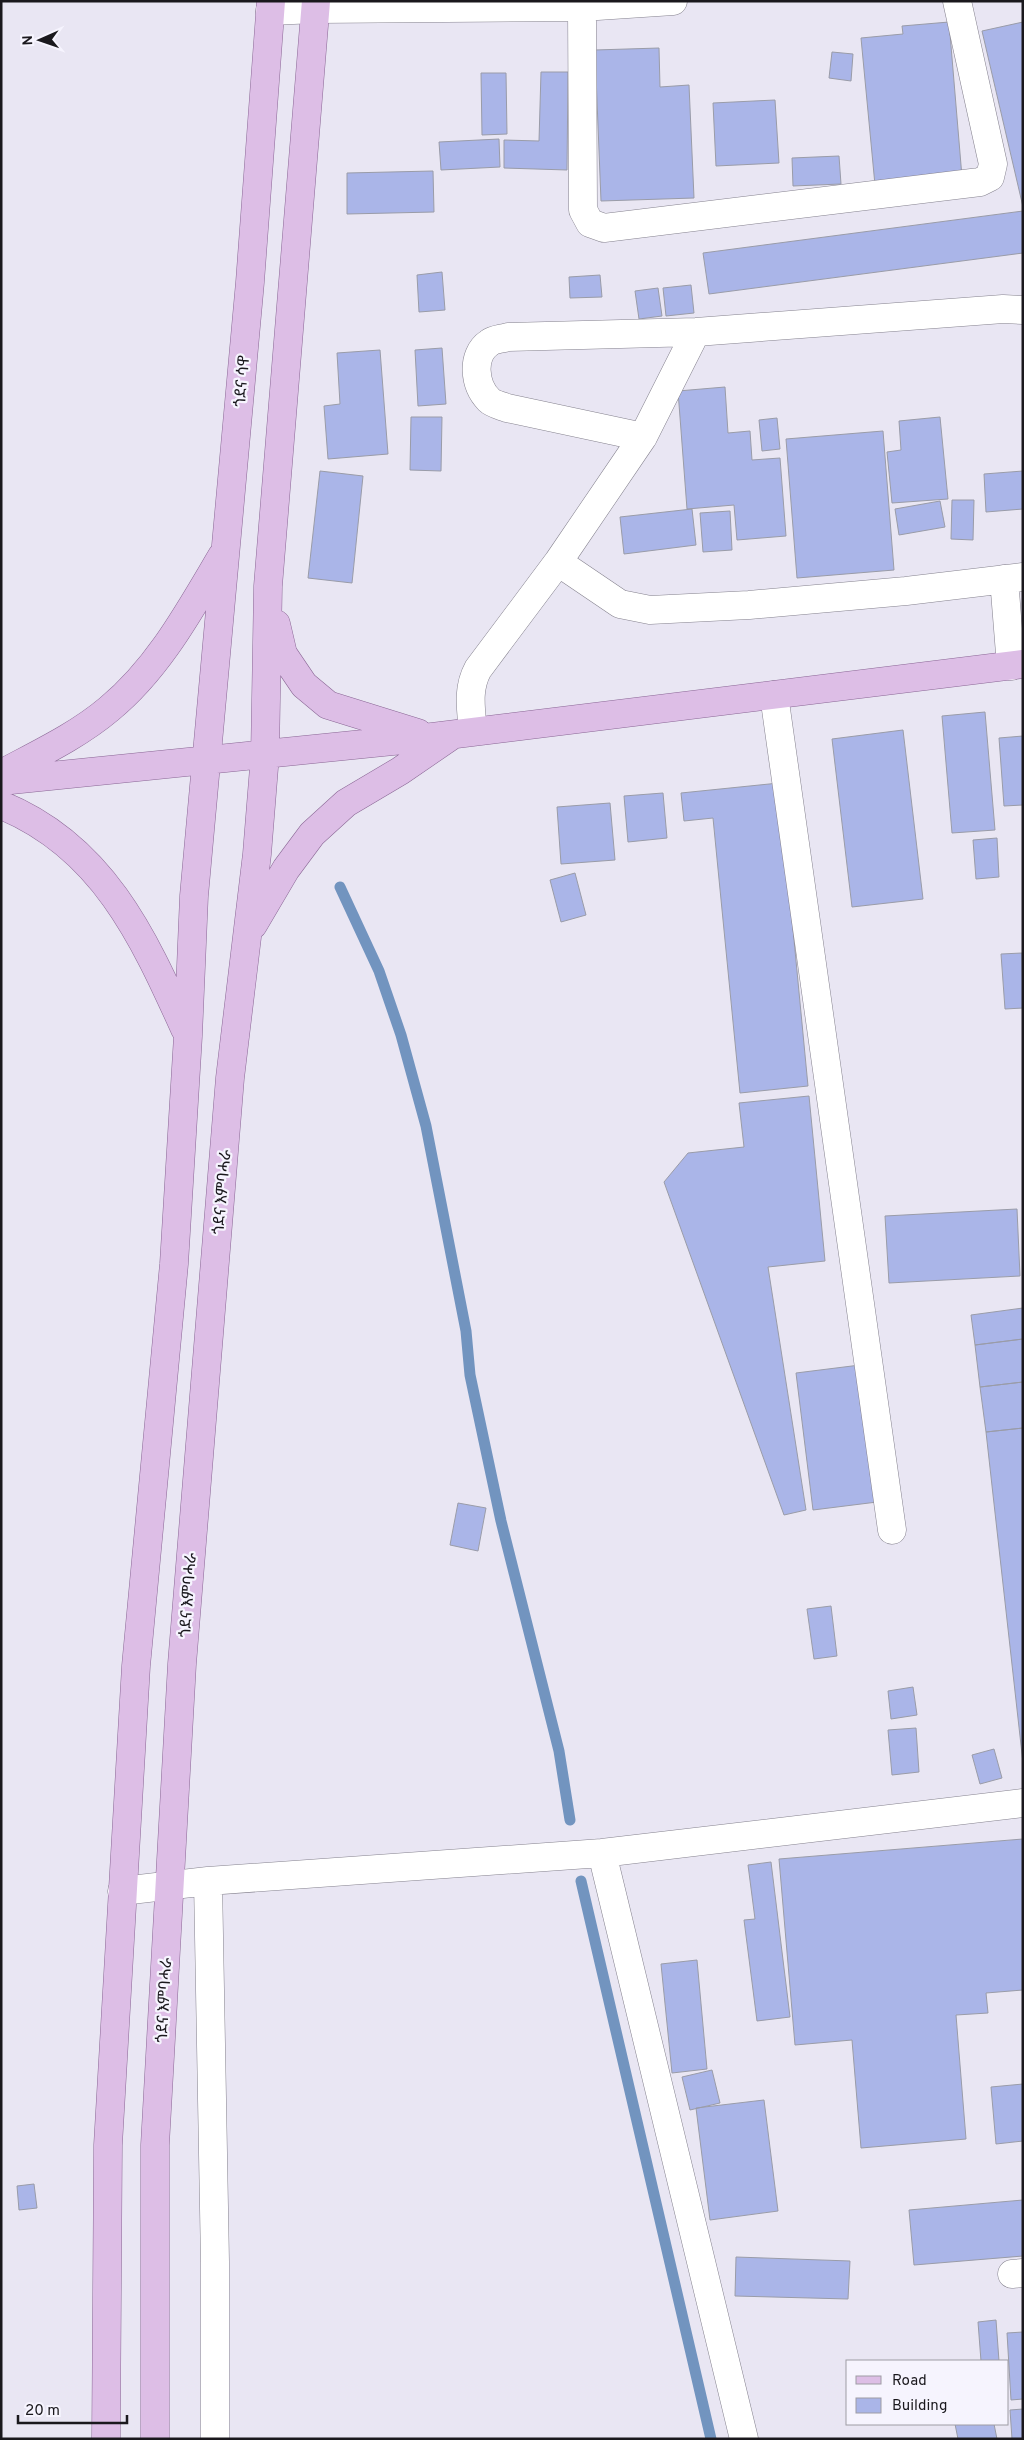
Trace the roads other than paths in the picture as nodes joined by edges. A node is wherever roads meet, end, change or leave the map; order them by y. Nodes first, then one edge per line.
1 (673, 1) edge
2 (957, 1) edge
3 (622, 3) edge
4 (316, 5) edge
5 (270, 6) edge
6 (582, 7) junction
7 (1023, 310) edge
8 (696, 332) junction
9 (643, 437) junction
10 (225, 551) junction
11 (558, 562) junction
12 (1014, 578) edge
13 (268, 586) junction
14 (1017, 665) edge
15 (774, 695) junction
16 (453, 734) junction
17 (265, 755) junction
18 (206, 760) junction
19 (1, 774) edge
20 (1, 781) edge
21 (1, 805) edge
22 (247, 935) junction
23 (188, 1036) junction
24 (892, 1530) dead end
25 (1023, 1802) edge
26 (602, 1853) junction
27 (208, 1880) junction
28 (170, 1884) junction
29 (122, 1890) junction
30 (106, 2439) edge
31 (155, 2439) edge
32 (215, 2439) edge
33 (744, 2439) edge

1 - 3 street
2 - 6 street
3 - 6 street
4 - 5 street
4 - 6 street
4 - 13 main road
5 - 10 main road, ጎደና ሳዋ
7 - 8 street
8 - 9 street
8 - 9 street
9 - 11 street
10 - 18 main road, ጎደና ሳዋ
10 - 19 main road
11 - 12 street
11 - 16 street
12 - 14 street
13 - 16 main road
13 - 17 main road
14 - 15 main road
15 - 16 main road
15 - 24 street
16 - 17 main road
16 - 22 main road
17 - 18 main road
17 - 22 main road, ጎደና እምባሓራ
18 - 20 main road
18 - 23 main road
21 - 23 main road
22 - 28 main road, ጎደና እምባሓራ
23 - 29 main road
25 - 26 street
26 - 27 street
26 - 33 street
27 - 28 street
27 - 32 street
28 - 29 street
28 - 31 main road, ጎደና እምባሓራ
29 - 30 main road

